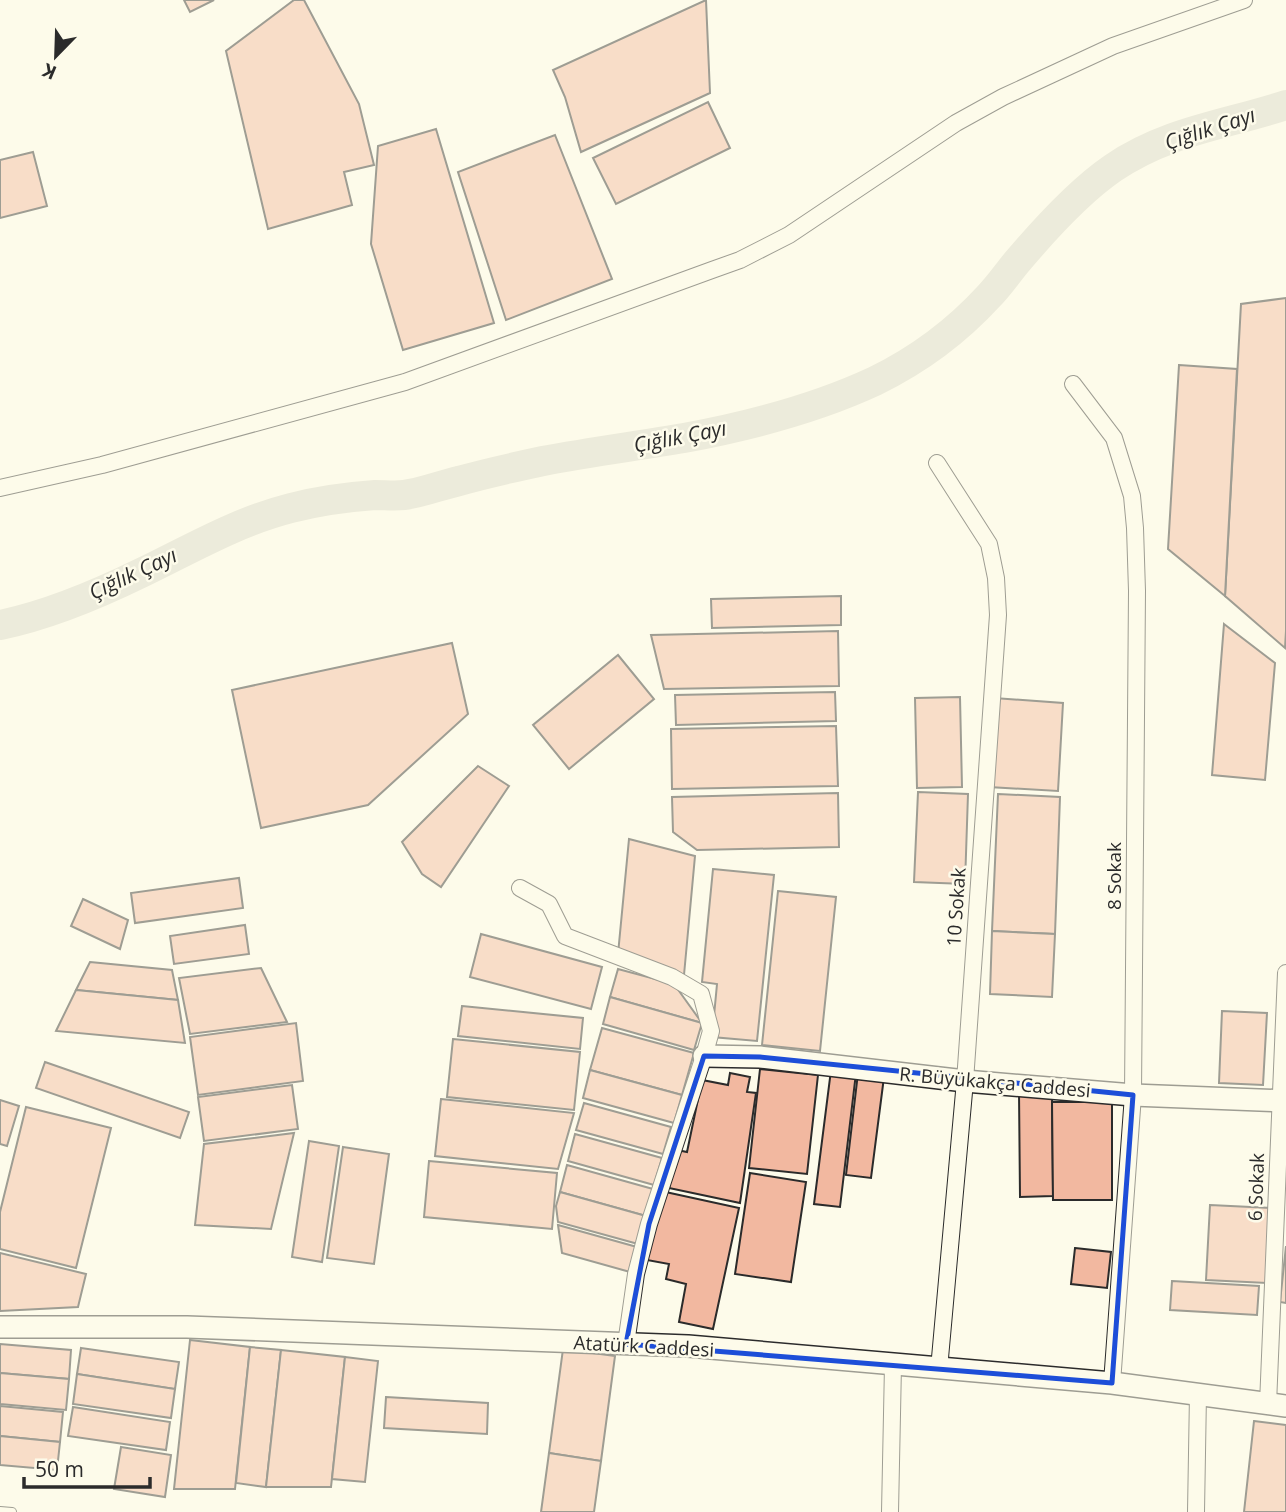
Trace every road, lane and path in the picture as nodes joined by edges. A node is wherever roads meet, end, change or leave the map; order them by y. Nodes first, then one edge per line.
1 (1244, 0) edge
2 (1073, 384) dead end
3 (937, 463) dead end
4 (0, 488) edge
5 (520, 888) dead end
6 (1286, 973) edge
7 (704, 1056) junction
8 (965, 1081) junction
9 (1133, 1095) junction
10 (1283, 1102) edge
11 (0, 1327) edge
12 (626, 1344) junction
13 (892, 1364) junction
14 (939, 1369) junction
15 (1112, 1384) junction
16 (1198, 1394) junction
17 (1277, 1405) edge
18 (0, 1511) edge
19 (12, 1512) edge
20 (890, 1512) edge
21 (1196, 1512) edge

1 - 4 street
2 - 9 street, 8 Sokak
3 - 8 street, 10 Sokak
5 - 7 street
6 - 10 street, 6 Sokak
7 - 8 street, R. Büyükakça Caddesi
7 - 12 street
8 - 9 street, R. Büyükakça Caddesi
8 - 14 street, 10 Sokak
9 - 10 street, R. Büyükakça Caddesi
9 - 15 street, 8 Sokak
10 - 17 street, 6 Sokak
11 - 12 street, Atatürk Caddesi
12 - 13 street, Atatürk Caddesi
13 - 14 street, Atatürk Caddesi
13 - 20 street
14 - 15 street, Atatürk Caddesi
15 - 16 street, Atatürk Caddesi
16 - 17 street, Atatürk Caddesi
16 - 21 street
18 - 19 lane

